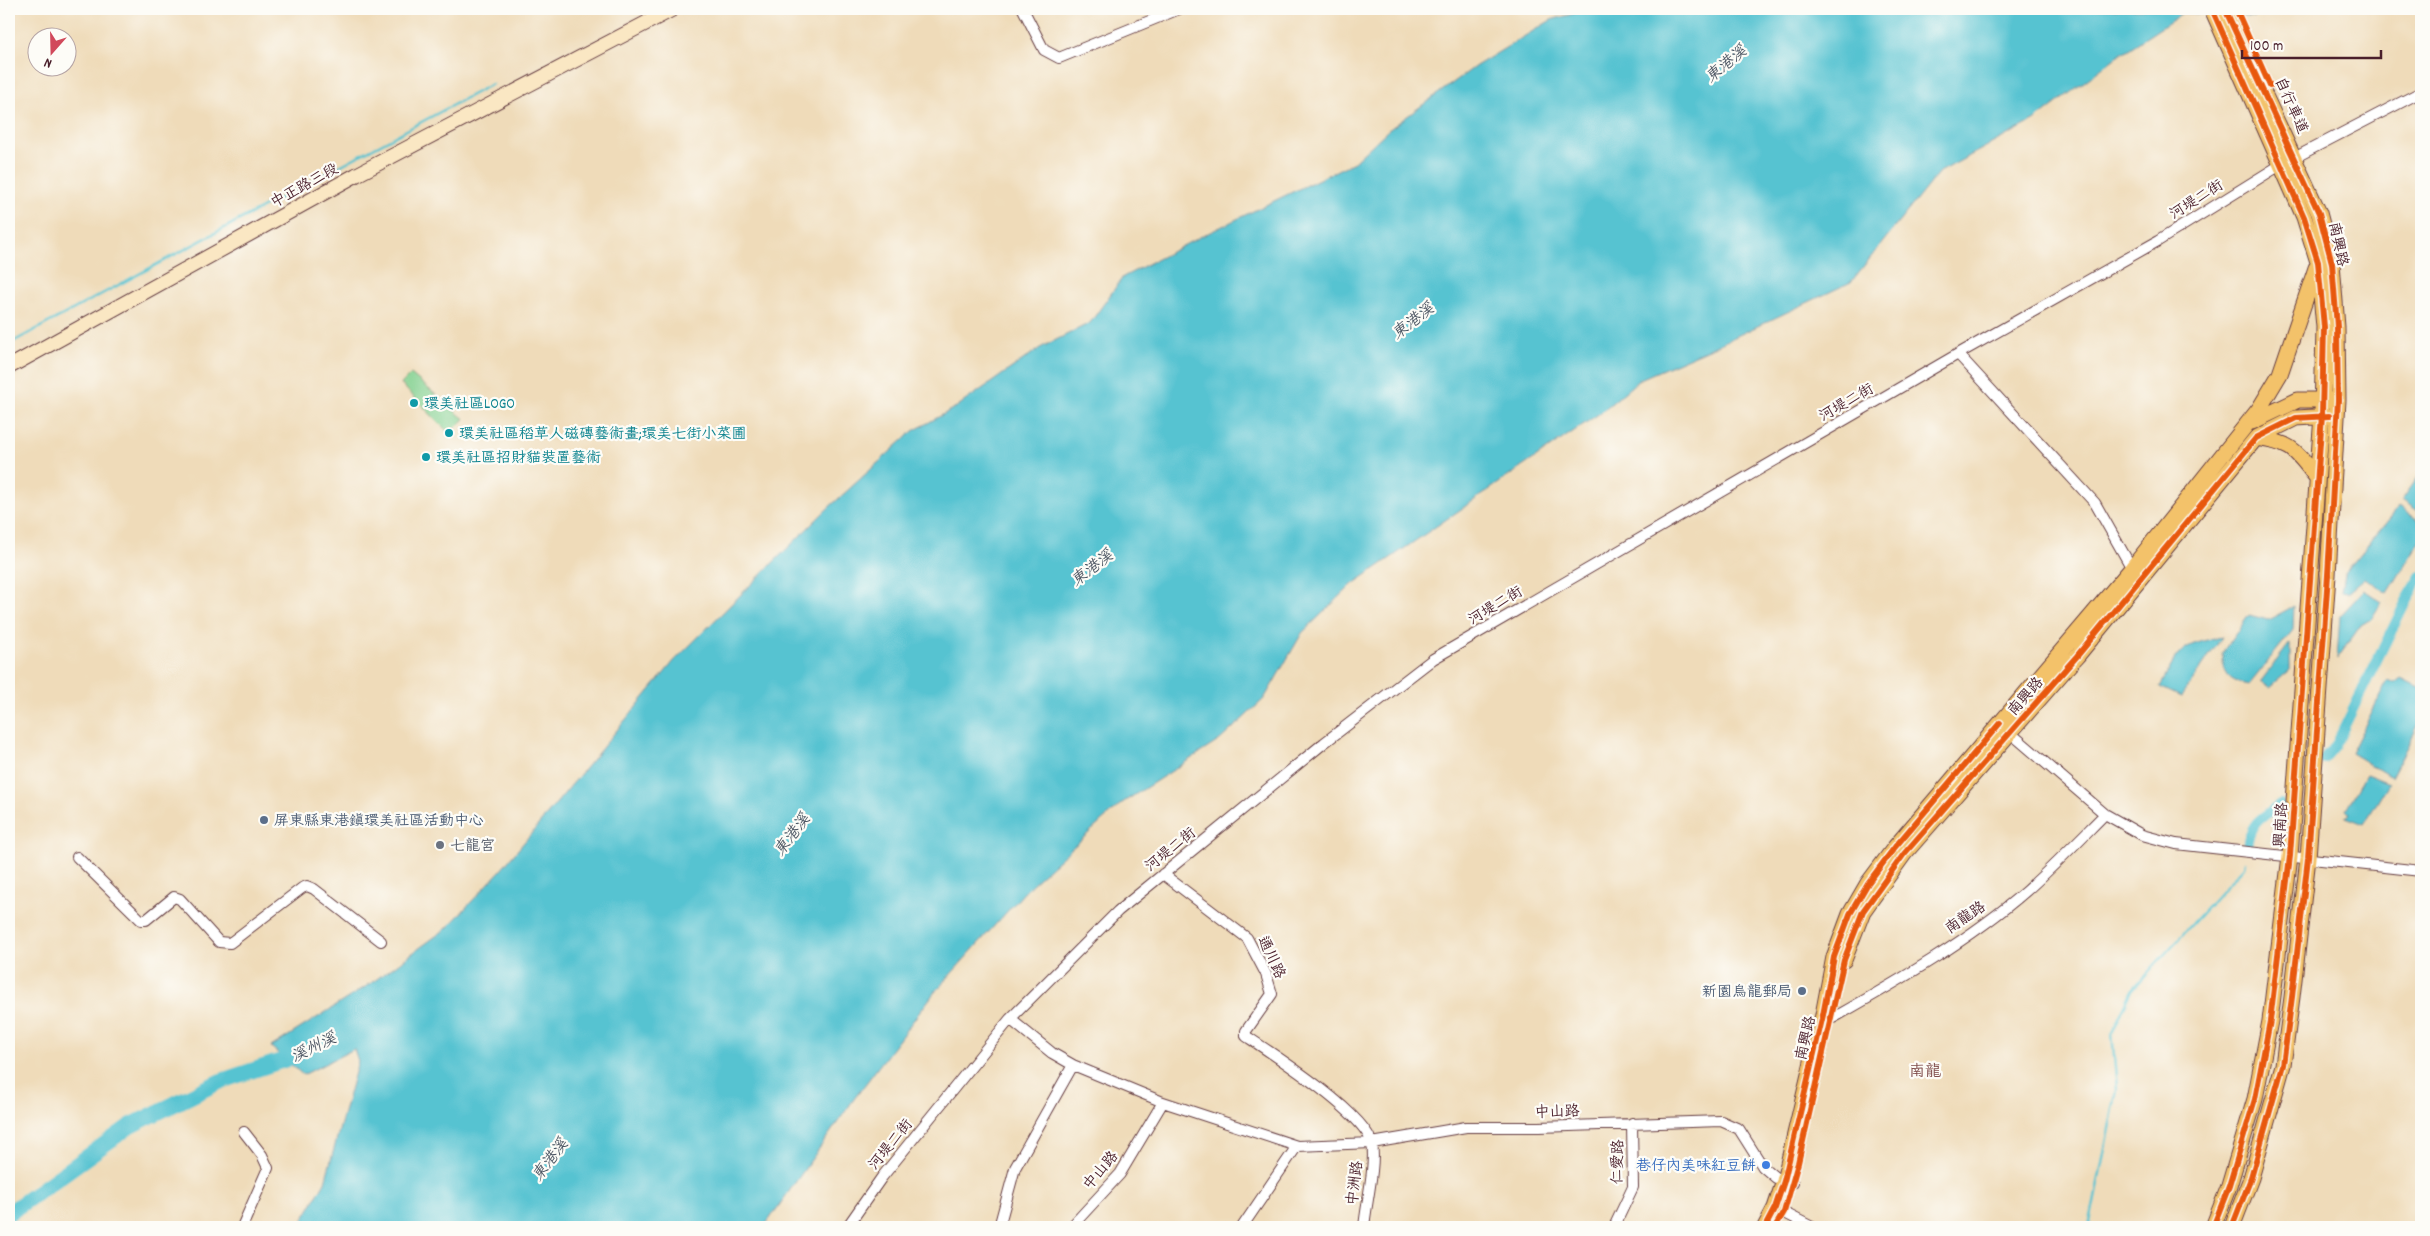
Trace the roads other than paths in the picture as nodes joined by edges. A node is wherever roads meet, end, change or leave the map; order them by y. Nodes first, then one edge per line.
1 (673, 9) edge
2 (1023, 9) edge
3 (1178, 9) edge
4 (2212, 9) edge
5 (2225, 9) edge
6 (2421, 92) edge
7 (2288, 161) junction
8 (2318, 262) junction
9 (1958, 354) junction
10 (9, 367) edge
11 (2322, 399) junction
12 (2338, 400) junction
13 (2322, 415) junction
14 (2338, 416) junction
15 (2246, 425) junction
16 (2256, 438) junction
17 (2317, 478) junction
18 (2136, 575) junction
19 (2005, 728) junction
20 (2105, 814) junction
21 (2290, 856) junction
22 (77, 857) dead end
23 (2308, 858) junction
24 (2421, 871) edge
25 (1163, 874) junction
26 (381, 941) dead end
27 (1828, 1016) junction
28 (1010, 1019) junction
29 (1072, 1065) junction
30 (1163, 1102) junction
31 (1632, 1123) junction
32 (244, 1132) dead end
33 (1372, 1143) junction
34 (1297, 1146) junction
35 (1789, 1182) junction
36 (1780, 1210) junction
37 (242, 1227) edge
38 (847, 1227) edge
39 (999, 1227) edge
40 (1071, 1227) edge
41 (1242, 1227) edge
42 (1364, 1227) edge
43 (1614, 1227) edge
44 (1765, 1227) edge
45 (1775, 1227) edge
46 (1812, 1227) edge
47 (2213, 1227) edge
48 (2232, 1227) edge

1 - 10 main road, 中正路三段
2 - 3 street
4 - 7 main road
5 - 7 main road
6 - 7 street, 河堤二街
7 - 8 main road, 南興路
7 - 9 street, 河堤二街
7 - 12 main road, 南興路
8 - 11 main road, 南興路
8 - 15 main road, 南興路
9 - 18 street
9 - 25 street, 河堤二街
11 - 12 main road, 南興路
11 - 13 main road, 南興路
11 - 15 main road, 南興路
12 - 14 main road, 南興路
13 - 14 main road, 南興路
13 - 16 main road, 南興路
13 - 17 main road, 興南路
14 - 23 main road, 興南路
15 - 18 main road, 南興路
16 - 17 main road
16 - 18 main road, 南興路
17 - 21 main road, 興南路
18 - 19 main road, 南興路
19 - 20 street
19 - 27 main road, 南興路
20 - 21 street
20 - 27 street, 南龍路
21 - 23 street
21 - 47 main road, 興南路
22 - 26 street
23 - 24 street
23 - 48 main road, 興南路
25 - 28 street, 河堤二街
25 - 33 street, 通川路
27 - 35 main road, 南興路
28 - 29 street, 中山路
28 - 38 street, 河堤二街
29 - 30 street, 中山路
29 - 39 street
30 - 34 street, 中山路
30 - 40 street, 中山路
31 - 33 street, 中山路
31 - 35 street, 中山路
31 - 43 street, 仁愛路
32 - 37 street
33 - 34 street, 中山路
33 - 42 street, 中洲路
34 - 41 street
35 - 36 main road, 南興路
36 - 44 main road, 南興路
36 - 45 main road, 南興路
36 - 46 street

